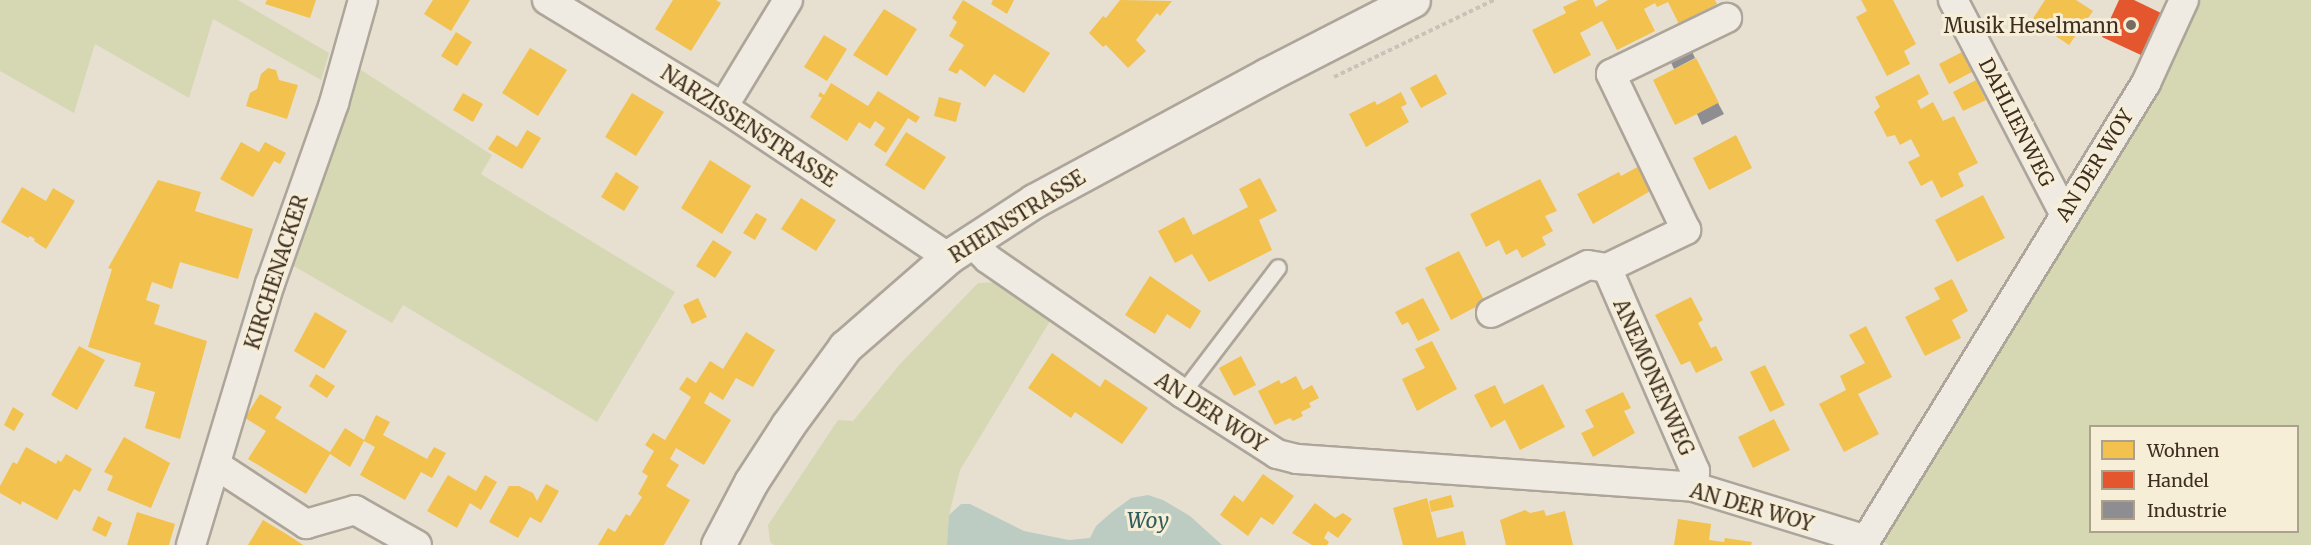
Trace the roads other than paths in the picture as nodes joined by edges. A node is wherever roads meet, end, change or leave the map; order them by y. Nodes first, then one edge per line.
1 (363, 0) edge
2 (547, 0) edge
3 (788, 0) edge
4 (1413, 0) edge
5 (1953, 0) edge
6 (2184, 0) edge
7 (1727, 18) dead end
8 (723, 107) junction
9 (2064, 213) junction
10 (959, 249) junction
11 (1278, 267) dead end
12 (1607, 268) junction
13 (1491, 312) dead end
14 (1182, 393) junction
15 (216, 465) junction
16 (1694, 487) junction
17 (1870, 543) edge
18 (191, 545) edge
19 (417, 545) edge
20 (718, 545) edge

1 - 15 street, KIRCHENACKER
2 - 8 street, NARZISSENSTRASSE
3 - 8 street
4 - 10 main road, RHEINSTRASSE
5 - 9 street, DAHLIENWEG
6 - 9 street, AN DER WOY
7 - 12 street
8 - 10 street, NARZISSENSTRASSE
9 - 17 street, AN DER WOY
10 - 14 street, AN DER WOY
10 - 20 main road, RHEINSTRASSE
11 - 14 lane
12 - 13 street
12 - 16 street, ANEMONENWEG
14 - 16 street, AN DER WOY
15 - 18 street, KIRCHENACKER
15 - 19 street
16 - 17 street, AN DER WOY

